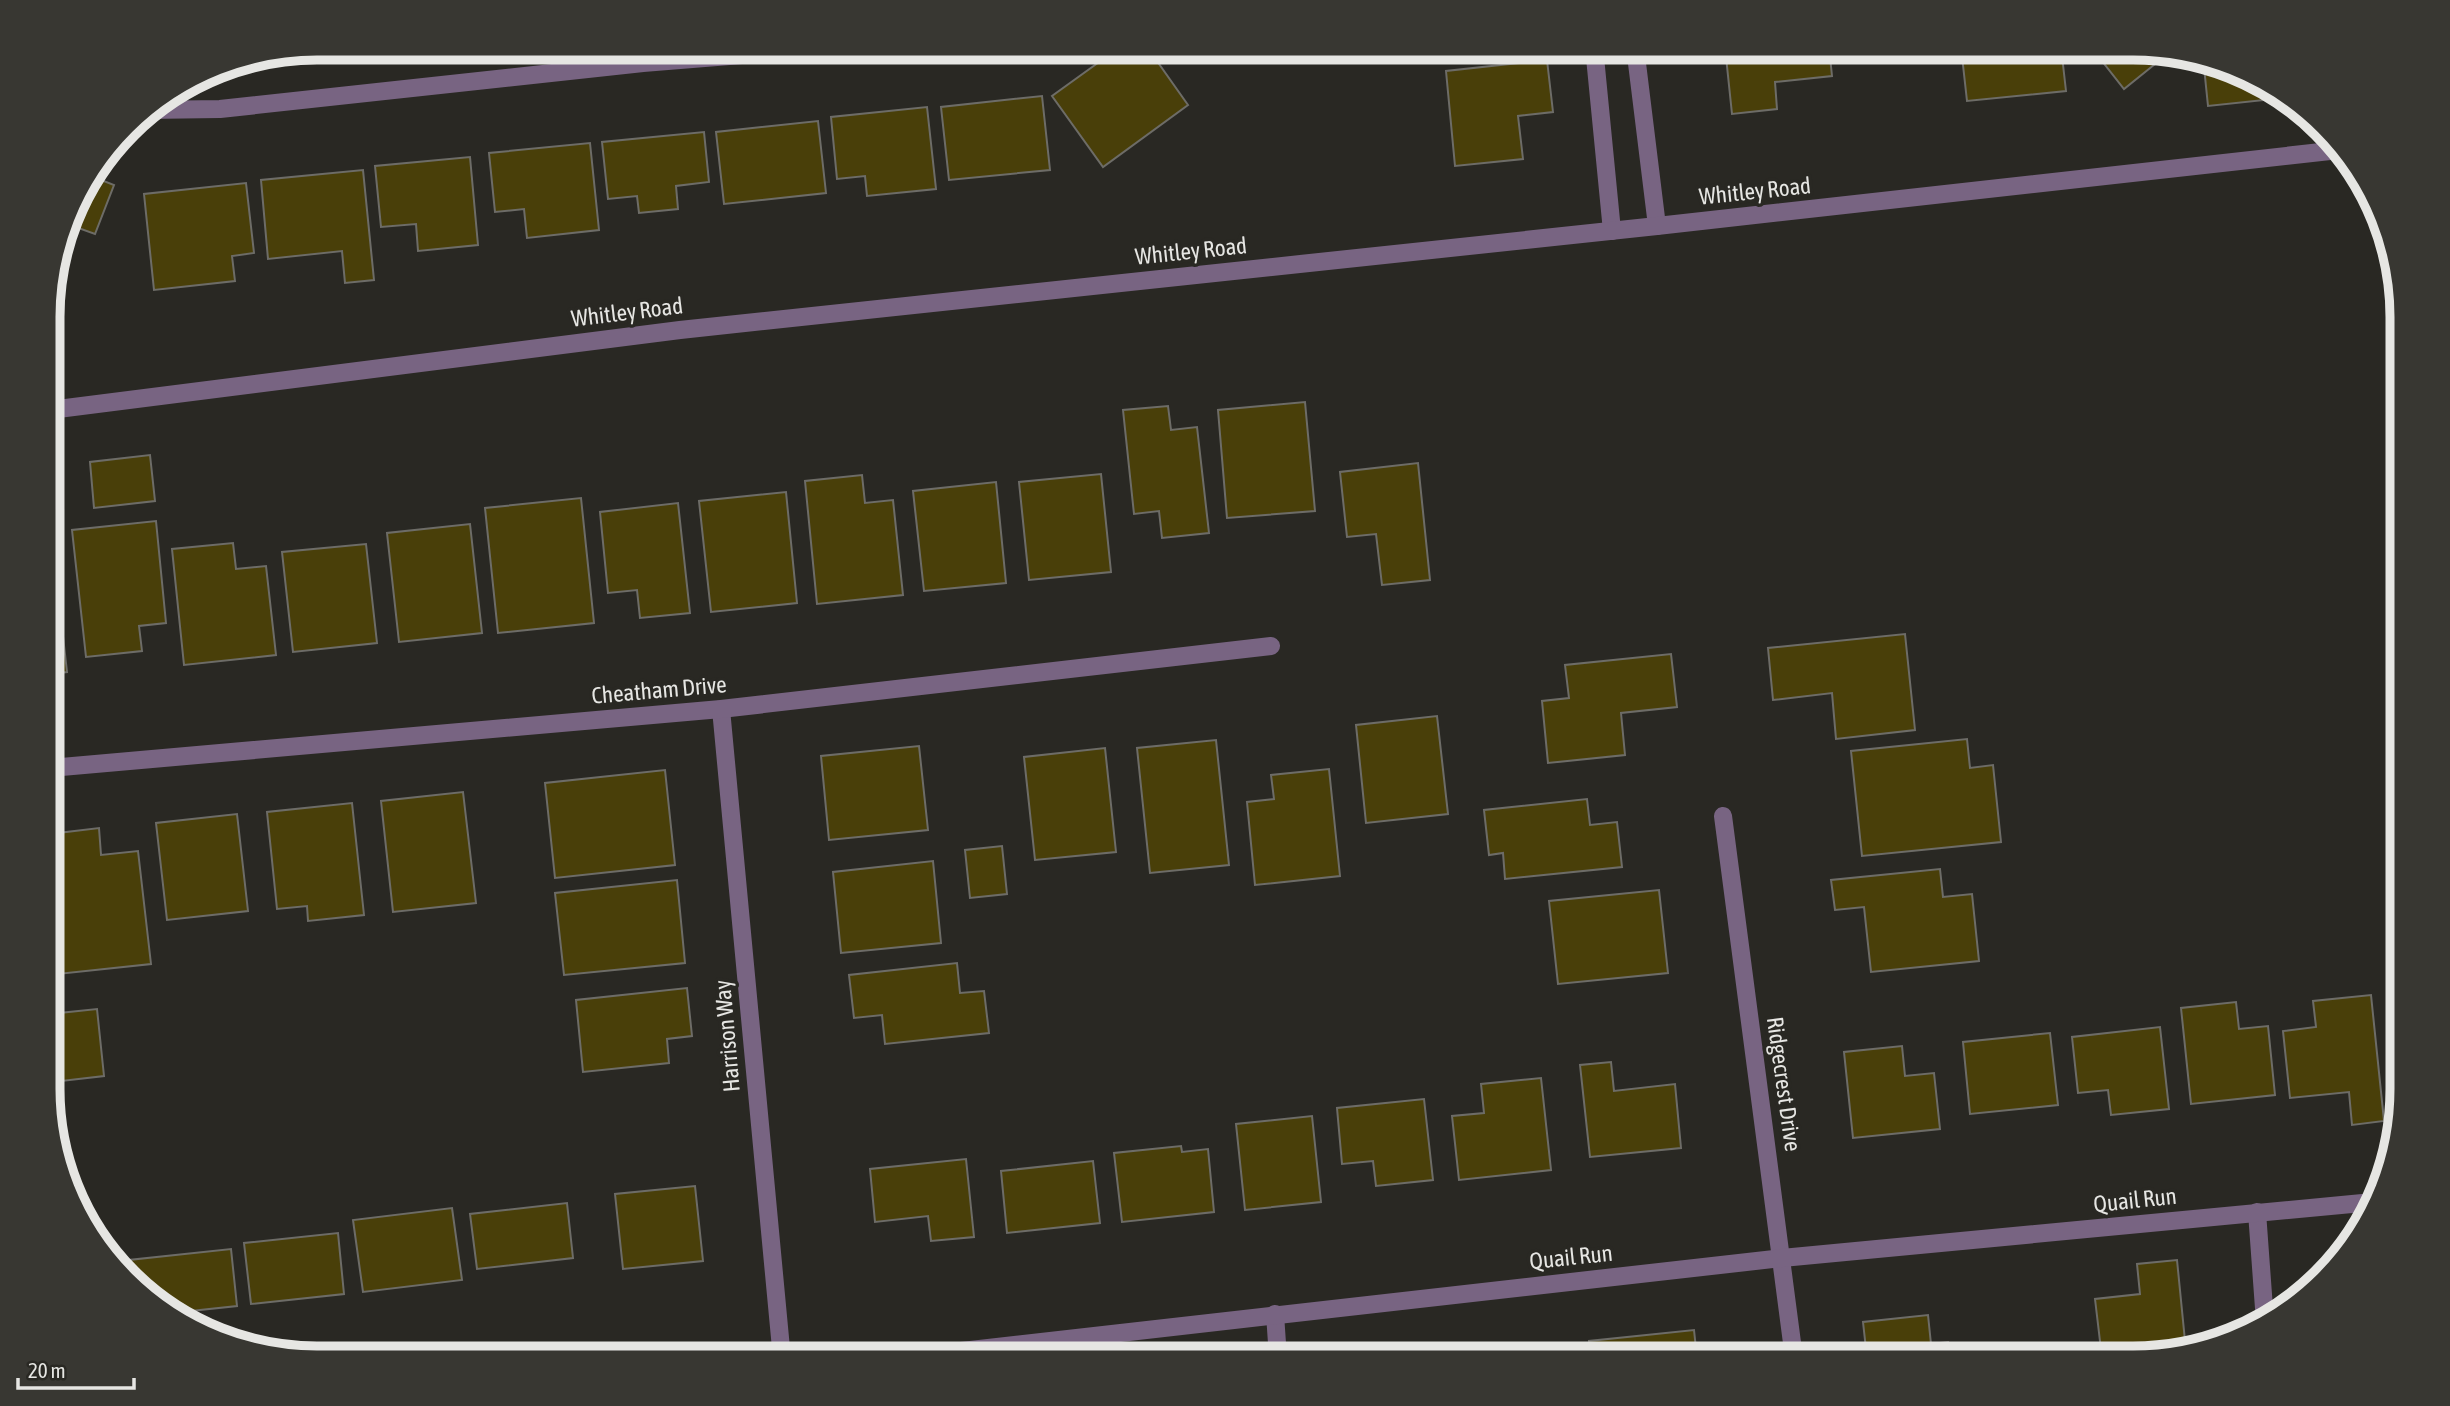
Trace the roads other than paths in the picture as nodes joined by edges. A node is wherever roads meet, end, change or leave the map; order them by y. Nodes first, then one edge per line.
1 (680, 60) edge
2 (1595, 60) edge
3 (1637, 60) edge
4 (165, 110) edge
5 (2330, 151) edge
6 (1657, 226) junction
7 (1612, 231) junction
8 (60, 409) edge
9 (1271, 646) dead end
10 (721, 709) junction
11 (60, 767) edge
12 (1723, 816) dead end
13 (2364, 1203) edge
14 (2257, 1212) junction
15 (1782, 1258) junction
16 (2264, 1311) edge
17 (1275, 1314) junction
18 (781, 1346) edge
19 (1002, 1346) edge
20 (1277, 1346) edge
21 (1793, 1346) edge

1 - 4 street
2 - 7 street
3 - 6 street
5 - 6 street, Whitley Road
6 - 7 street, Whitley Road
7 - 8 street, Whitley Road
9 - 10 street, Cheatham Drive
10 - 11 street, Cheatham Drive
10 - 18 street, Harrison Way
12 - 15 street, Ridgecrest Drive
13 - 14 street, Quail Run
14 - 15 street, Quail Run
14 - 16 street
15 - 17 street, Quail Run
15 - 21 street, Ridgecrest Drive
17 - 19 street, Quail Run
17 - 20 street

